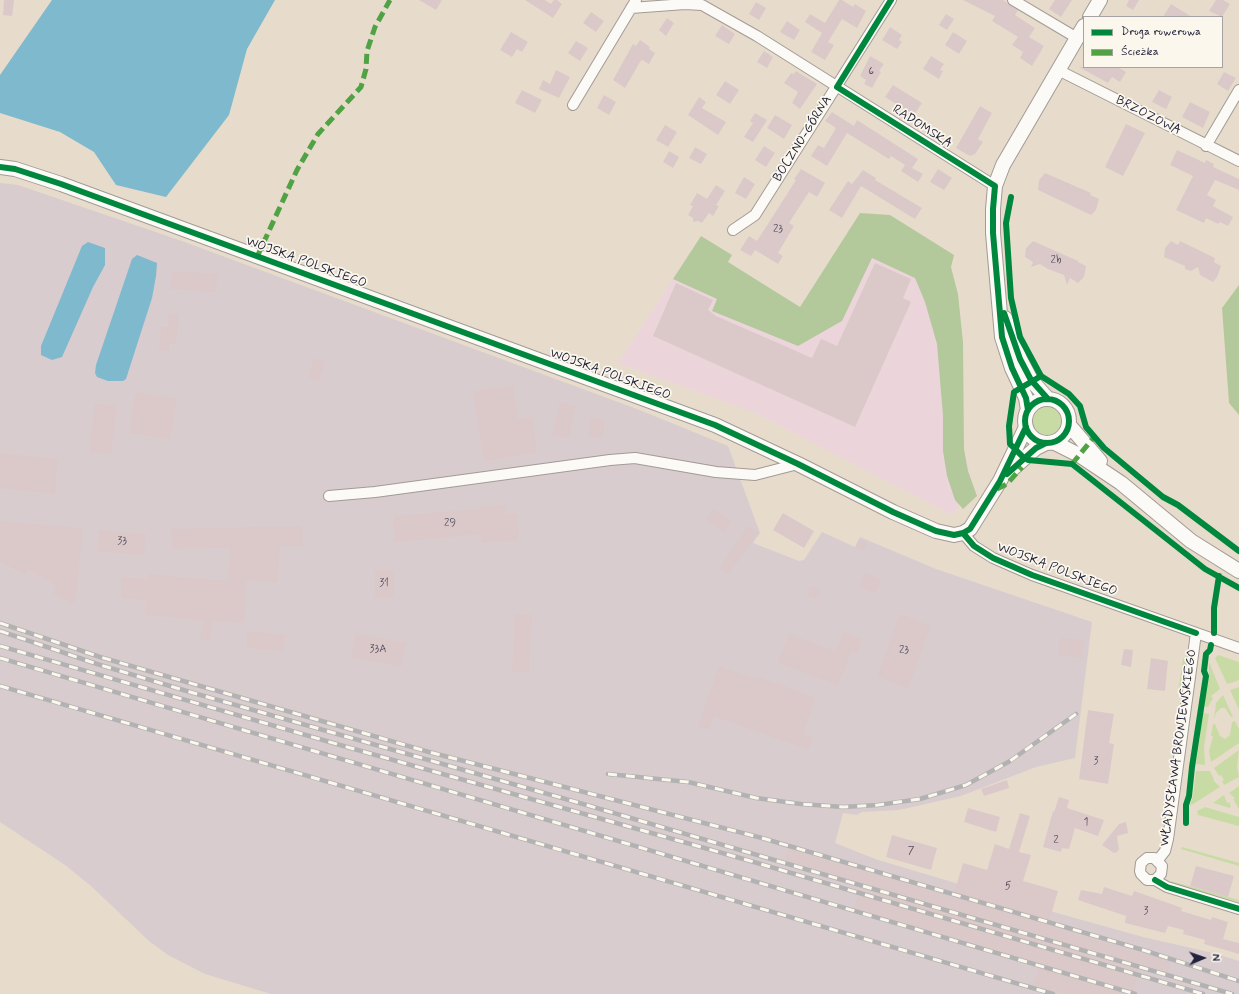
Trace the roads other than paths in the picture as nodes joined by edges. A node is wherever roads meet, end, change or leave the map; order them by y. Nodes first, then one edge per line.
1 (891, 0) edge
2 (1013, 0) edge
3 (1100, 0) edge
4 (634, 4) edge
5 (1091, 16) edge
6 (1080, 32) edge
7 (1058, 70) junction
8 (837, 87) junction
9 (1239, 90) edge
10 (573, 105) dead end
11 (1206, 146) junction
12 (1239, 161) edge
13 (0, 168) edge
14 (995, 186) junction
15 (733, 230) dead end
16 (1000, 302) junction
17 (1048, 399) junction
18 (1028, 410) junction
19 (1068, 425) junction
20 (1026, 427) junction
21 (1050, 442) junction
22 (798, 464) junction
23 (1000, 481) junction
24 (1120, 483) junction
25 (329, 496) dead end
26 (963, 533) junction
27 (1239, 571) edge
28 (1196, 633) junction
29 (1239, 648) edge
30 (1158, 860) junction
31 (1155, 880) junction
32 (1239, 909) edge

1 - 8 street, BOCZNO-GÓRNA
2 - 6 street
3 - 5 street
4 - 8 street, RADOMSKA
4 - 10 street
6 - 7 street
7 - 11 street, BRZOZOWA
7 - 14 street
8 - 14 street, RADOMSKA
8 - 15 street, BOCZNO-GÓRNA
9 - 11 street
11 - 12 street, BRZOZOWA
13 - 22 street, WOJSKA POLSKIEGO
14 - 16 street
16 - 17 street
16 - 18 street
17 - 18 street
17 - 19 street
18 - 20 street
19 - 21 street
19 - 24 street
20 - 21 street
20 - 23 street
21 - 23 street
21 - 24 street
22 - 25 street
22 - 26 street, WOJSKA POLSKIEGO
23 - 26 street
24 - 27 street
26 - 28 street, WOJSKA POLSKIEGO
28 - 29 street, WOJSKA POLSKIEGO
28 - 30 street, WŁADYSŁAWA BRONIEWSKIEGO
30 - 31 street
30 - 31 street
31 - 32 street

